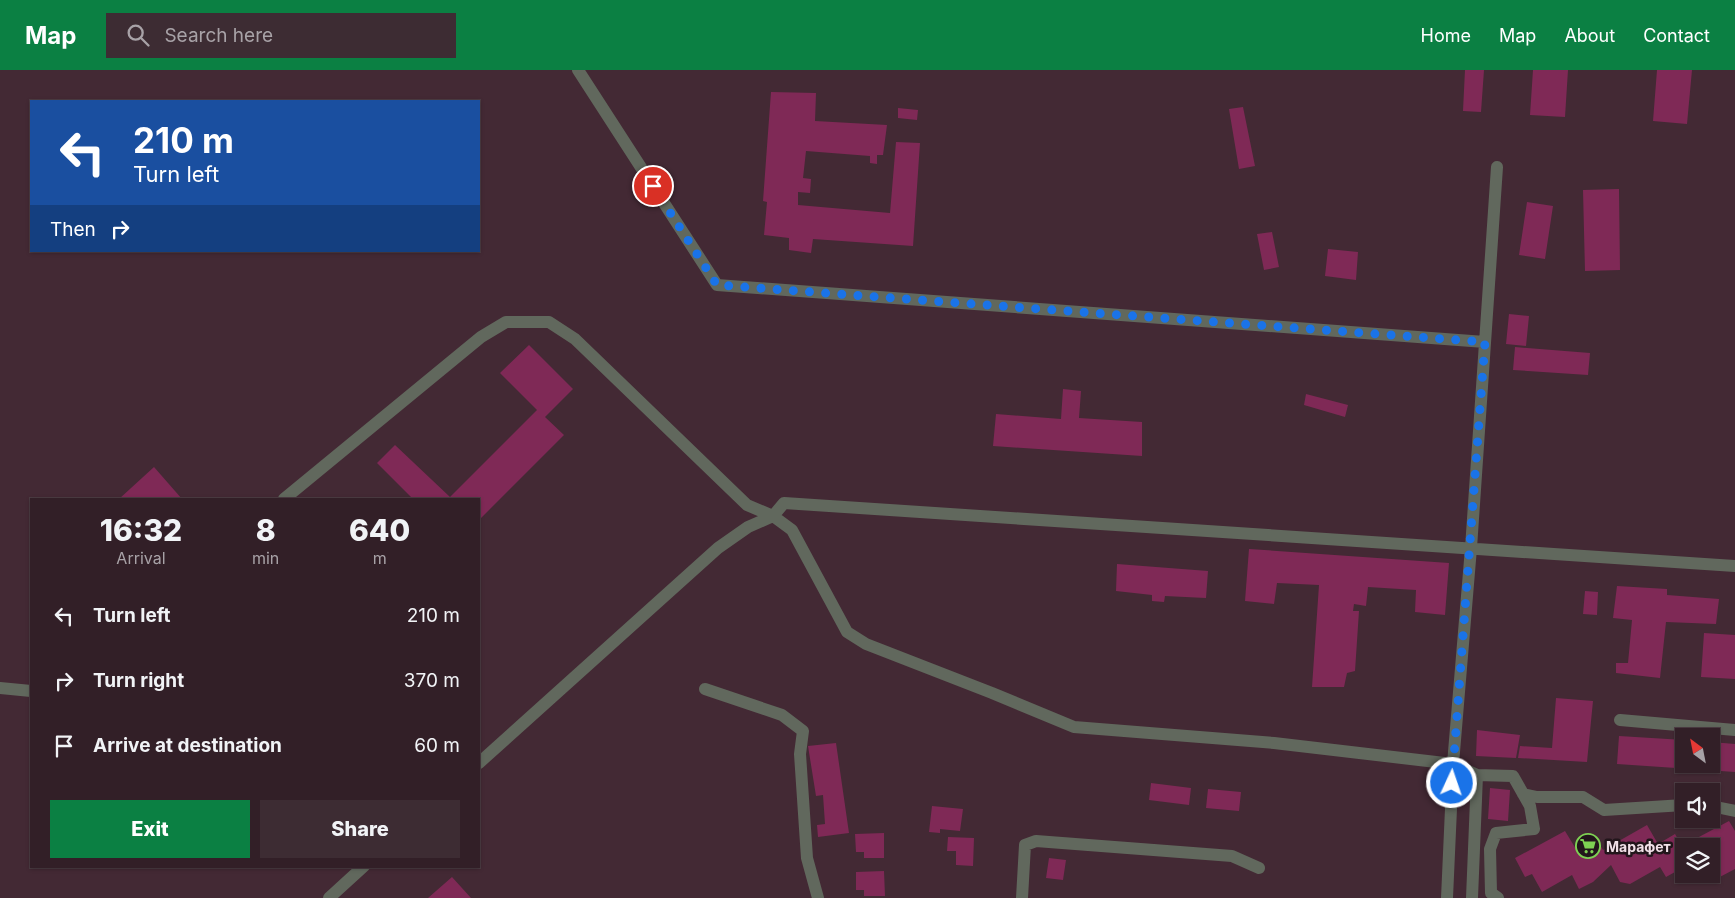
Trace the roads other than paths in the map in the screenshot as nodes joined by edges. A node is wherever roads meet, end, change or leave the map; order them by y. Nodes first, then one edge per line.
1 (578, 70) edge
2 (1497, 167) dead end
3 (1485, 342) junction
4 (285, 498) edge
5 (773, 516) junction
6 (1471, 548) junction
7 (1735, 566) edge
8 (0, 688) edge
9 (706, 689) dead end
10 (30, 691) edge
11 (1620, 720) dead end
12 (1735, 730) edge
13 (480, 762) edge
14 (1453, 764) junction
15 (1477, 775) junction
16 (1523, 794) junction
17 (1675, 805) edge
18 (1720, 808) edge
19 (1735, 810) edge
20 (362, 868) edge
21 (1259, 868) dead end
22 (329, 898) edge
23 (818, 898) edge
24 (1022, 898) edge
25 (1447, 898) edge
26 (1472, 898) edge
27 (1498, 898) edge

1 - 3 street
2 - 3 street
3 - 6 street
4 - 5 street
5 - 6 street
5 - 13 street
5 - 14 street
6 - 7 street
6 - 14 street
8 - 10 street
9 - 23 street
11 - 12 street
14 - 15 street
14 - 25 street
15 - 16 street
15 - 26 street
16 - 17 street
16 - 27 street
18 - 19 street
20 - 22 street
21 - 24 street

